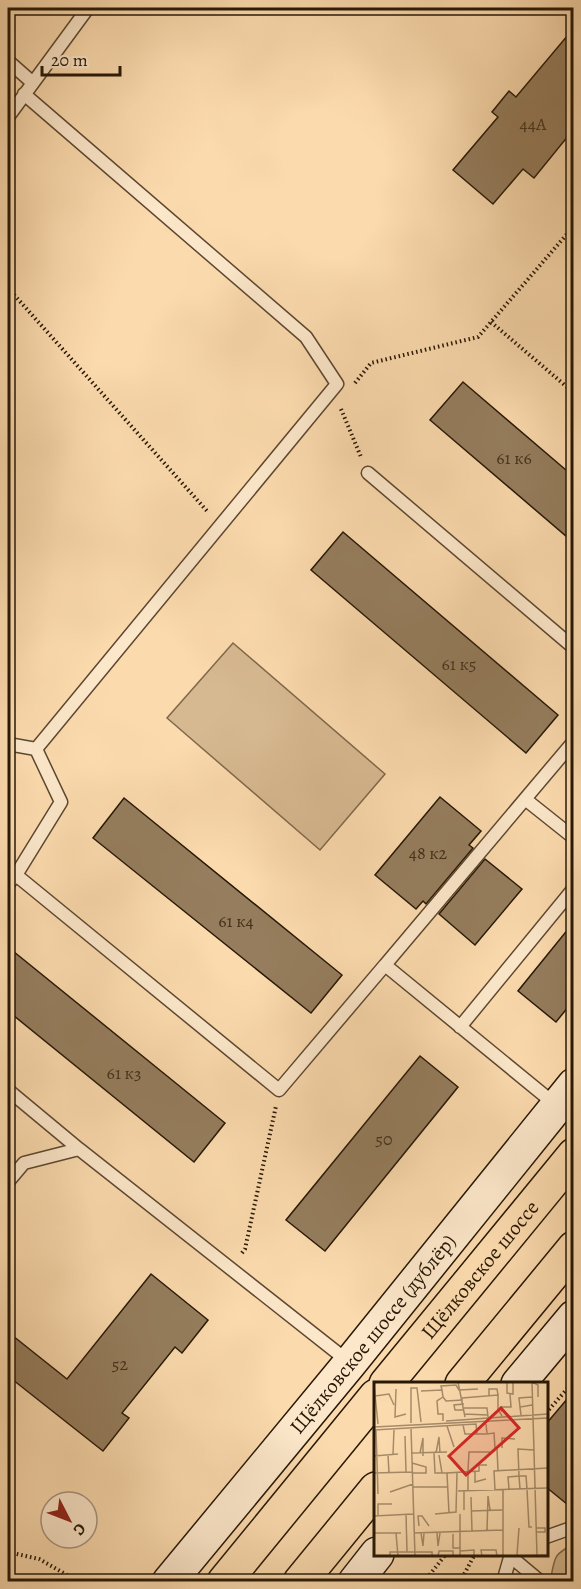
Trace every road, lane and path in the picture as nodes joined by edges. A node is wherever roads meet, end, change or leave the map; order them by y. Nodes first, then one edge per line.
1 (88, 8) edge
2 (8, 61) edge
3 (33, 82) junction
4 (24, 94) junction
5 (8, 117) edge
6 (573, 226) edge
7 (8, 288) edge
8 (491, 322) junction
9 (573, 393) edge
10 (333, 399) junction
11 (368, 473) joint
12 (221, 526) junction
13 (573, 648) edge
14 (573, 741) edge
15 (8, 744) edge
16 (36, 748) junction
17 (525, 799) junction
18 (573, 838) edge
19 (12, 879) edge
20 (573, 888) edge
21 (385, 965) junction
22 (460, 1027) junction
23 (8, 1090) edge
24 (279, 1090) junction
25 (565, 1096) edge
26 (79, 1149) junction
27 (573, 1155) edge
28 (8, 1182) edge
29 (573, 1248) edge
30 (230, 1269) junction
31 (573, 1317) edge
32 (350, 1363) junction
33 (573, 1381) edge
34 (387, 1382) edge
35 (463, 1382) edge
36 (519, 1382) edge
37 (374, 1397) edge
38 (548, 1411) edge
39 (374, 1490) edge
40 (573, 1527) edge
41 (548, 1536) edge
42 (8, 1552) edge
43 (375, 1556) edge
44 (444, 1556) edge
45 (474, 1556) edge
46 (510, 1556) edge
47 (511, 1556) edge
48 (307, 1572) edge
49 (76, 1581) edge
50 (169, 1581) edge
51 (224, 1581) edge
52 (355, 1581) edge
53 (424, 1581) edge
54 (460, 1581) edge
55 (503, 1581) edge
56 (541, 1581) edge

1 - 3 lane
2 - 3 lane
3 - 4 lane
4 - 5 lane
4 - 10 lane
6 - 8 path
7 - 12 path
8 - 9 path
8 - 10 path
10 - 11 path
10 - 12 lane
11 - 13 lane
12 - 16 lane
14 - 17 lane
15 - 16 lane
16 - 19 lane
17 - 18 lane
17 - 21 lane
19 - 24 lane
20 - 22 lane
21 - 22 lane
21 - 24 lane
22 - 25 lane
23 - 26 lane
24 - 30 path
25 - 32 main road, Щёлковское шоссе (дублёр)
26 - 28 lane
26 - 30 lane
27 - 34 main road, Щёлковское шоссе
29 - 35 main road
30 - 32 lane
31 - 36 main road
32 - 50 main road, Щёлковское шоссе (дублёр)
33 - 38 path
37 - 51 main road
39 - 48 main road
40 - 41 lane
42 - 49 path
43 - 52 main road
44 - 53 path
45 - 54 path
46 - 55 lane
47 - 56 lane

